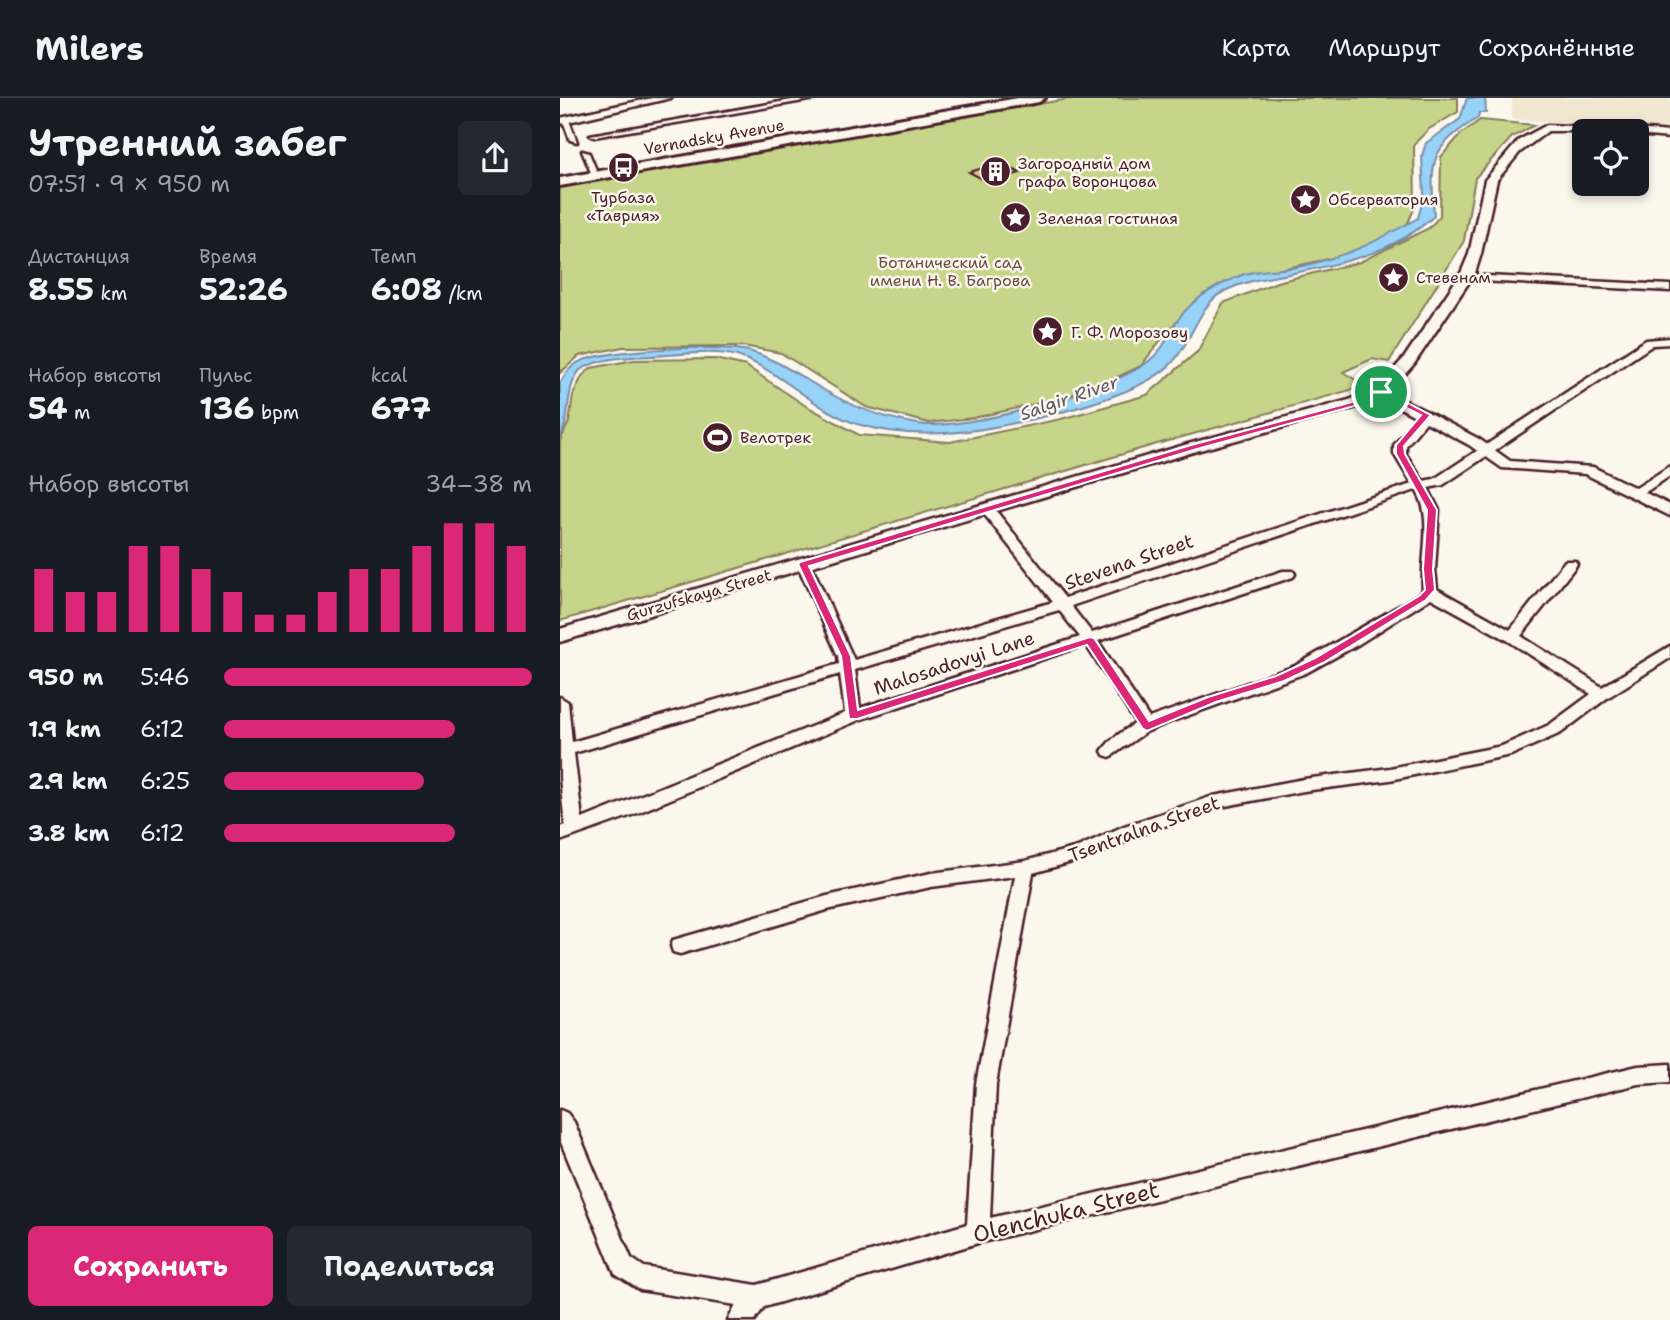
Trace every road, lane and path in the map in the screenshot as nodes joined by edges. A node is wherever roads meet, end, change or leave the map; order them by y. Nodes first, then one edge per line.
1 (666, 98) edge
2 (817, 98) edge
3 (1039, 98) edge
4 (563, 121) edge
5 (1572, 128) edge
6 (1649, 133) edge
7 (594, 135) dead end
8 (1670, 135) edge
9 (574, 140) dead end
10 (585, 153) dead end
11 (596, 175) junction
12 (560, 181) edge
13 (1465, 278) junction
14 (1670, 288) edge
15 (1670, 341) edge
16 (1381, 392) junction
17 (1426, 415) junction
18 (1485, 449) junction
19 (1670, 470) edge
20 (1419, 486) junction
21 (1636, 492) junction
22 (988, 510) junction
23 (1670, 511) edge
24 (803, 564) junction
25 (1570, 564) dead end
26 (1288, 574) dead end
27 (1430, 590) junction
28 (1063, 604) junction
29 (560, 636) edge
30 (1512, 637) junction
31 (1090, 640) junction
32 (1670, 651) edge
33 (849, 668) junction
34 (1602, 694) junction
35 (560, 702) edge
36 (853, 716) junction
37 (1147, 727) junction
38 (567, 749) junction
39 (1110, 751) dead end
40 (567, 832) edge
41 (1025, 868) junction
42 (680, 946) dead end
43 (1670, 1073) edge
44 (560, 1120) edge
45 (978, 1232) junction
46 (757, 1297) junction
47 (740, 1320) edge

1 - 4 main road
2 - 7 street
3 - 11 main road, Vernadsky Avenue
4 - 9 street
5 - 13 main road, Gurzufskaya Street
6 - 8 main road
10 - 11 street
11 - 12 main road, Vernadsky Avenue
13 - 14 street
13 - 16 main road, Gurzufskaya Street
15 - 18 street, Stevena Street
16 - 17 street
16 - 22 main road, Gurzufskaya Street
17 - 18 street
17 - 20 street
18 - 20 street, Stevena Street
18 - 21 street
19 - 21 street
20 - 27 street
20 - 28 street, Stevena Street
21 - 23 street
22 - 24 main road, Gurzufskaya Street
22 - 28 street
24 - 29 main road, Gurzufskaya Street
24 - 33 street
25 - 30 street
26 - 31 street, Malosadovyi Lane
27 - 30 street
27 - 37 street
28 - 31 street
28 - 33 street, Stevena Street
30 - 34 street
31 - 36 street, Malosadovyi Lane
31 - 37 street
32 - 34 street, Tsentralna Street
33 - 36 street
33 - 38 street, Stevena Street
34 - 41 street, Tsentralna Street
35 - 38 street
36 - 40 street, Malosadovyi Lane
37 - 39 street
38 - 40 street
41 - 42 street, Tsentralna Street
41 - 45 street
43 - 45 street, Olenchuka Street
44 - 46 street, Olenchuka Street
45 - 46 street, Olenchuka Street
46 - 47 street

